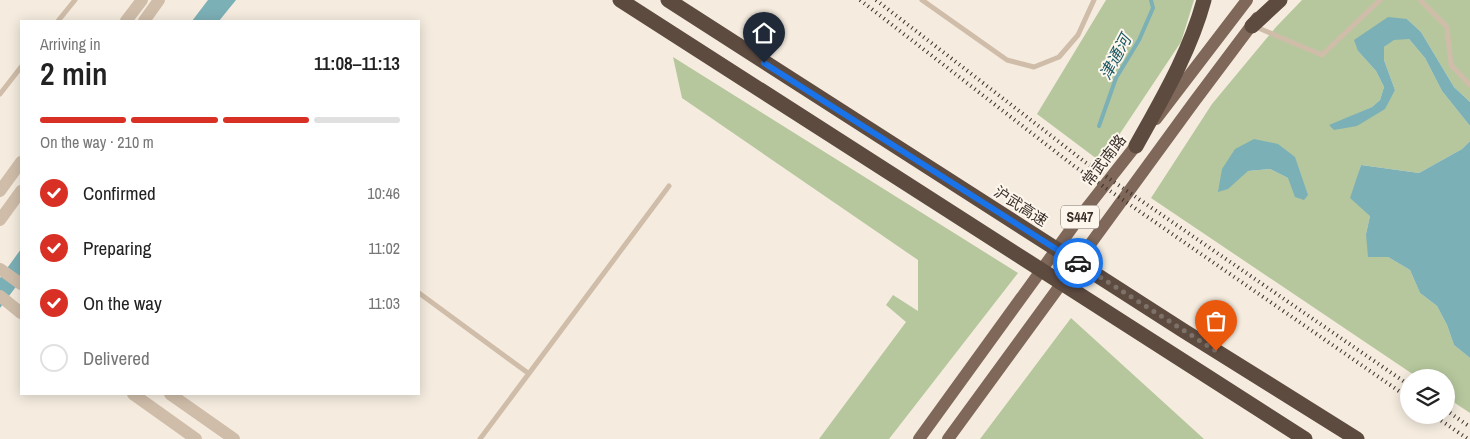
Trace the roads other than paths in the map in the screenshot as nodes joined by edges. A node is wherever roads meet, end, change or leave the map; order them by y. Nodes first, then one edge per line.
1 (75, 0) edge
2 (142, 0) edge
3 (160, 0) edge
4 (620, 0) edge
5 (668, 0) edge
6 (922, 0) edge
7 (1094, 0) edge
8 (1204, 0) edge
9 (1247, 0) edge
10 (1271, 0) edge
11 (1280, 0) edge
12 (1380, 0) edge
13 (1420, 0) edge
14 (59, 20) edge
15 (127, 20) edge
16 (145, 20) edge
17 (1252, 26) junction
18 (20, 68) edge
19 (1470, 85) edge
20 (0, 94) edge
21 (1136, 146) junction
22 (20, 163) edge
23 (669, 186) dead end
24 (0, 191) edge
25 (20, 192) edge
26 (0, 220) edge
27 (0, 270) edge
28 (20, 283) edge
29 (420, 294) edge
30 (5, 300) edge
31 (20, 312) edge
32 (528, 373) junction
33 (134, 395) edge
34 (171, 395) edge
35 (196, 439) edge
36 (234, 439) edge
37 (480, 439) edge
38 (919, 439) edge
39 (948, 439) edge
40 (1305, 439) edge
41 (1357, 439) edge

1 - 14 lane
2 - 15 street
3 - 16 street
4 - 40 highway, bridge
5 - 41 highway, 沪武高速, bridge
6 - 7 lane
8 - 21 highway
9 - 21 main road, 常武南路 / S447
10 - 17 main road, S447
11 - 17 highway
12 - 17 lane
13 - 19 lane
17 - 39 main road, S447
18 - 20 lane
21 - 38 main road, 常武南路 / S447
22 - 24 street
23 - 32 lane
25 - 26 street
27 - 28 street
29 - 32 lane
30 - 31 street
32 - 37 lane
33 - 35 street
34 - 36 street

